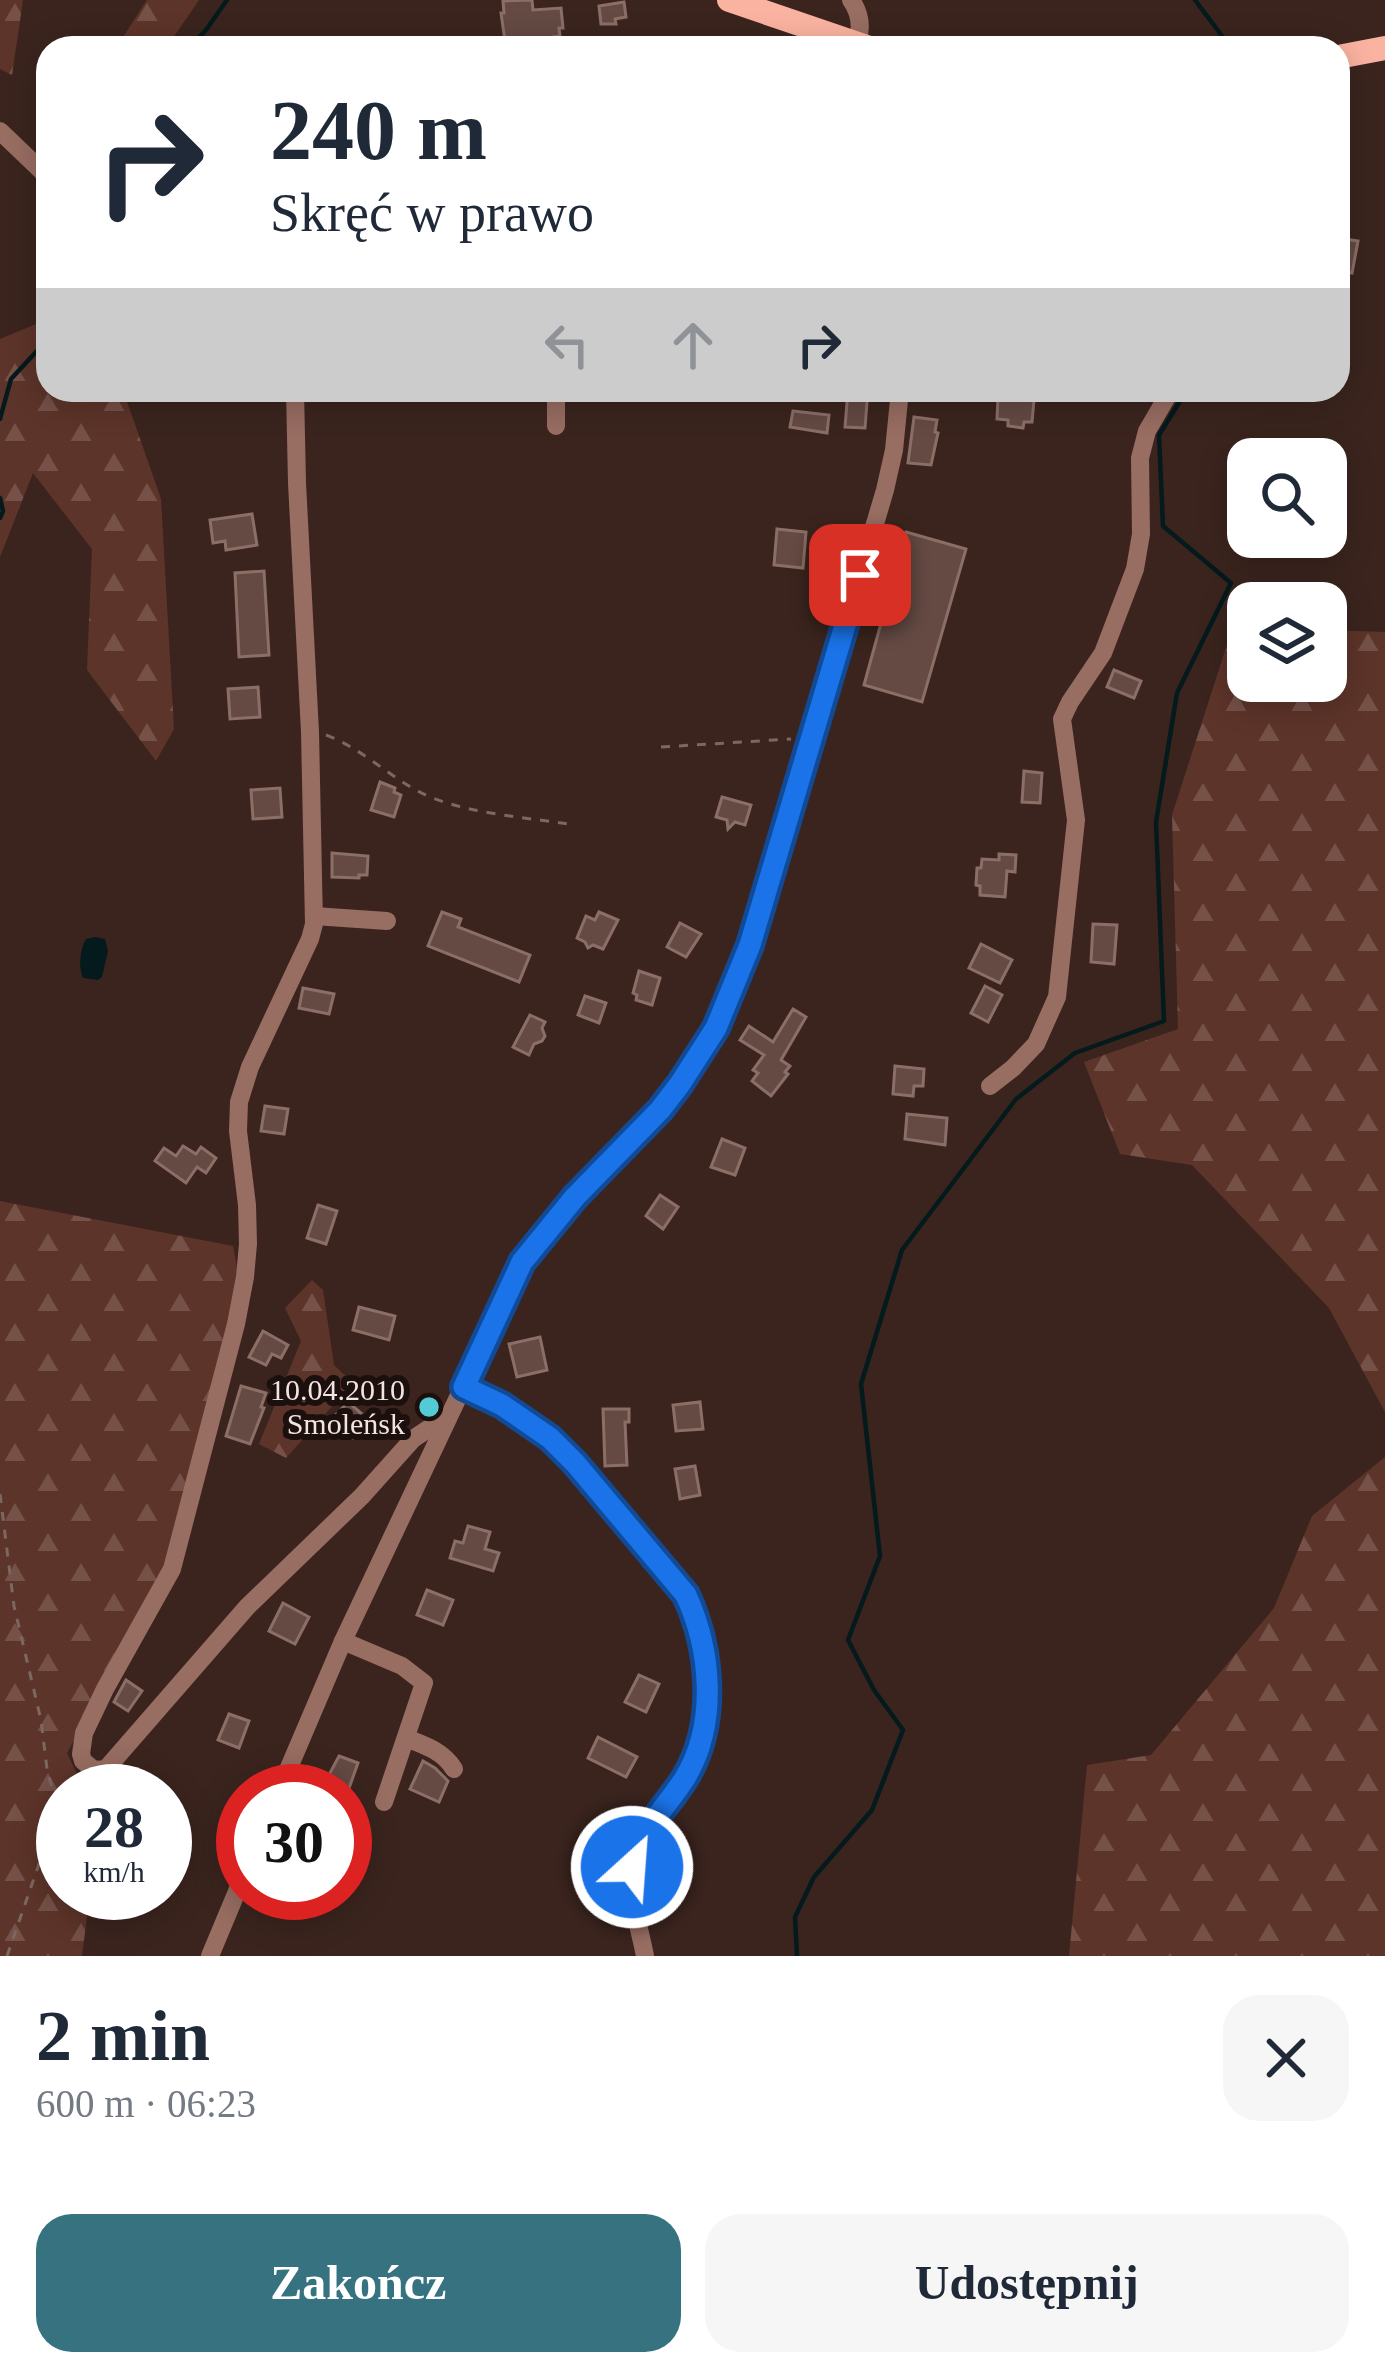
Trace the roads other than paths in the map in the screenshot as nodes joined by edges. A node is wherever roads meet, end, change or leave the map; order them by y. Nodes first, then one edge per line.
1 (728, 0) edge
2 (851, 0) edge
3 (804, 36) edge
4 (862, 36) edge
5 (0, 130) edge
6 (36, 165) edge
7 (296, 402) edge
8 (556, 402) edge
9 (899, 402) edge
10 (1164, 402) edge
11 (556, 426) dead end
12 (314, 916) junction
13 (387, 921) dead end
14 (990, 1086) dead end
15 (464, 1387) junction
16 (444, 1426) junction
17 (343, 1641) junction
18 (406, 1738) junction
19 (291, 1764) edge
20 (454, 1769) dead end
21 (384, 1802) dead end
22 (225, 1920) edge
23 (210, 1956) edge
24 (645, 1956) edge

1 - 3 main road
2 - 4 street
5 - 6 street
7 - 12 street
8 - 11 street
9 - 15 street
10 - 14 street
12 - 13 street
12 - 16 street
15 - 16 street
15 - 24 street
16 - 17 street
17 - 18 street
17 - 19 street
18 - 20 street
18 - 21 street
22 - 23 street

